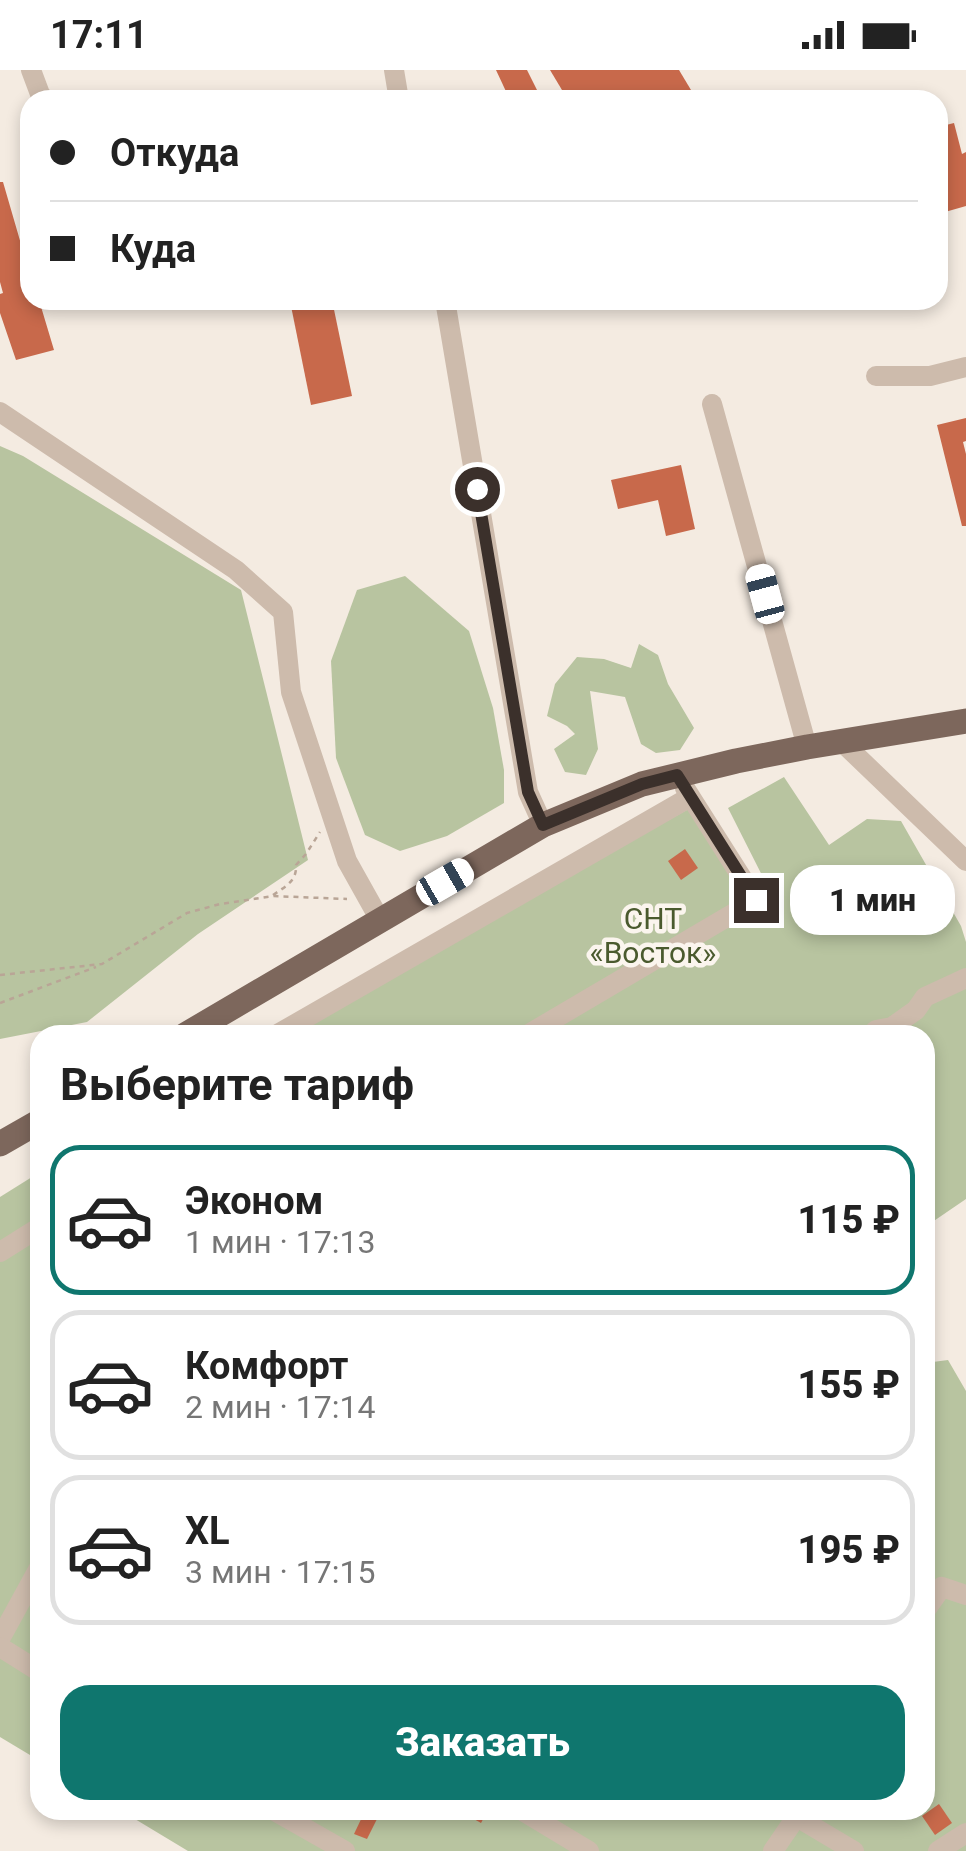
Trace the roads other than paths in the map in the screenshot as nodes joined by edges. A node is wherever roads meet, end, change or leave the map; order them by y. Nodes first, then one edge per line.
1 (447, 310) edge
2 (966, 367) edge
3 (876, 376) dead end
4 (712, 404) dead end
5 (0, 412) edge
6 (966, 721) edge
7 (843, 743) junction
8 (808, 747) junction
9 (684, 786) junction
10 (543, 825) junction
11 (966, 860) edge
12 (374, 910) junction
13 (966, 978) edge
14 (206, 1025) edge
15 (292, 1025) edge
16 (544, 1025) edge
17 (895, 1025) edge
18 (30, 1127) edge
19 (0, 1144) edge
20 (30, 1233) edge
21 (0, 1252) edge
22 (30, 1584) edge
23 (966, 1595) edge
24 (935, 1596) edge
25 (0, 1639) edge
26 (0, 1647) edge
27 (30, 1666) edge
28 (291, 1820) edge
29 (538, 1820) edge
30 (790, 1820) edge
31 (806, 1820) edge
32 (966, 1833) edge
33 (344, 1851) edge
34 (589, 1851) edge
35 (773, 1851) edge
36 (854, 1851) edge
37 (938, 1851) edge

1 - 10 street
2 - 3 street
4 - 8 street
5 - 12 street
6 - 7 main road
7 - 8 main road
7 - 11 street
8 - 9 main road
9 - 10 main road
9 - 15 street
9 - 16 street
10 - 12 main road
12 - 14 main road
13 - 17 street
18 - 19 main road
20 - 21 street
22 - 25 street
23 - 24 street
26 - 27 street
28 - 33 street
29 - 34 street
30 - 35 street
31 - 36 street
32 - 37 street

